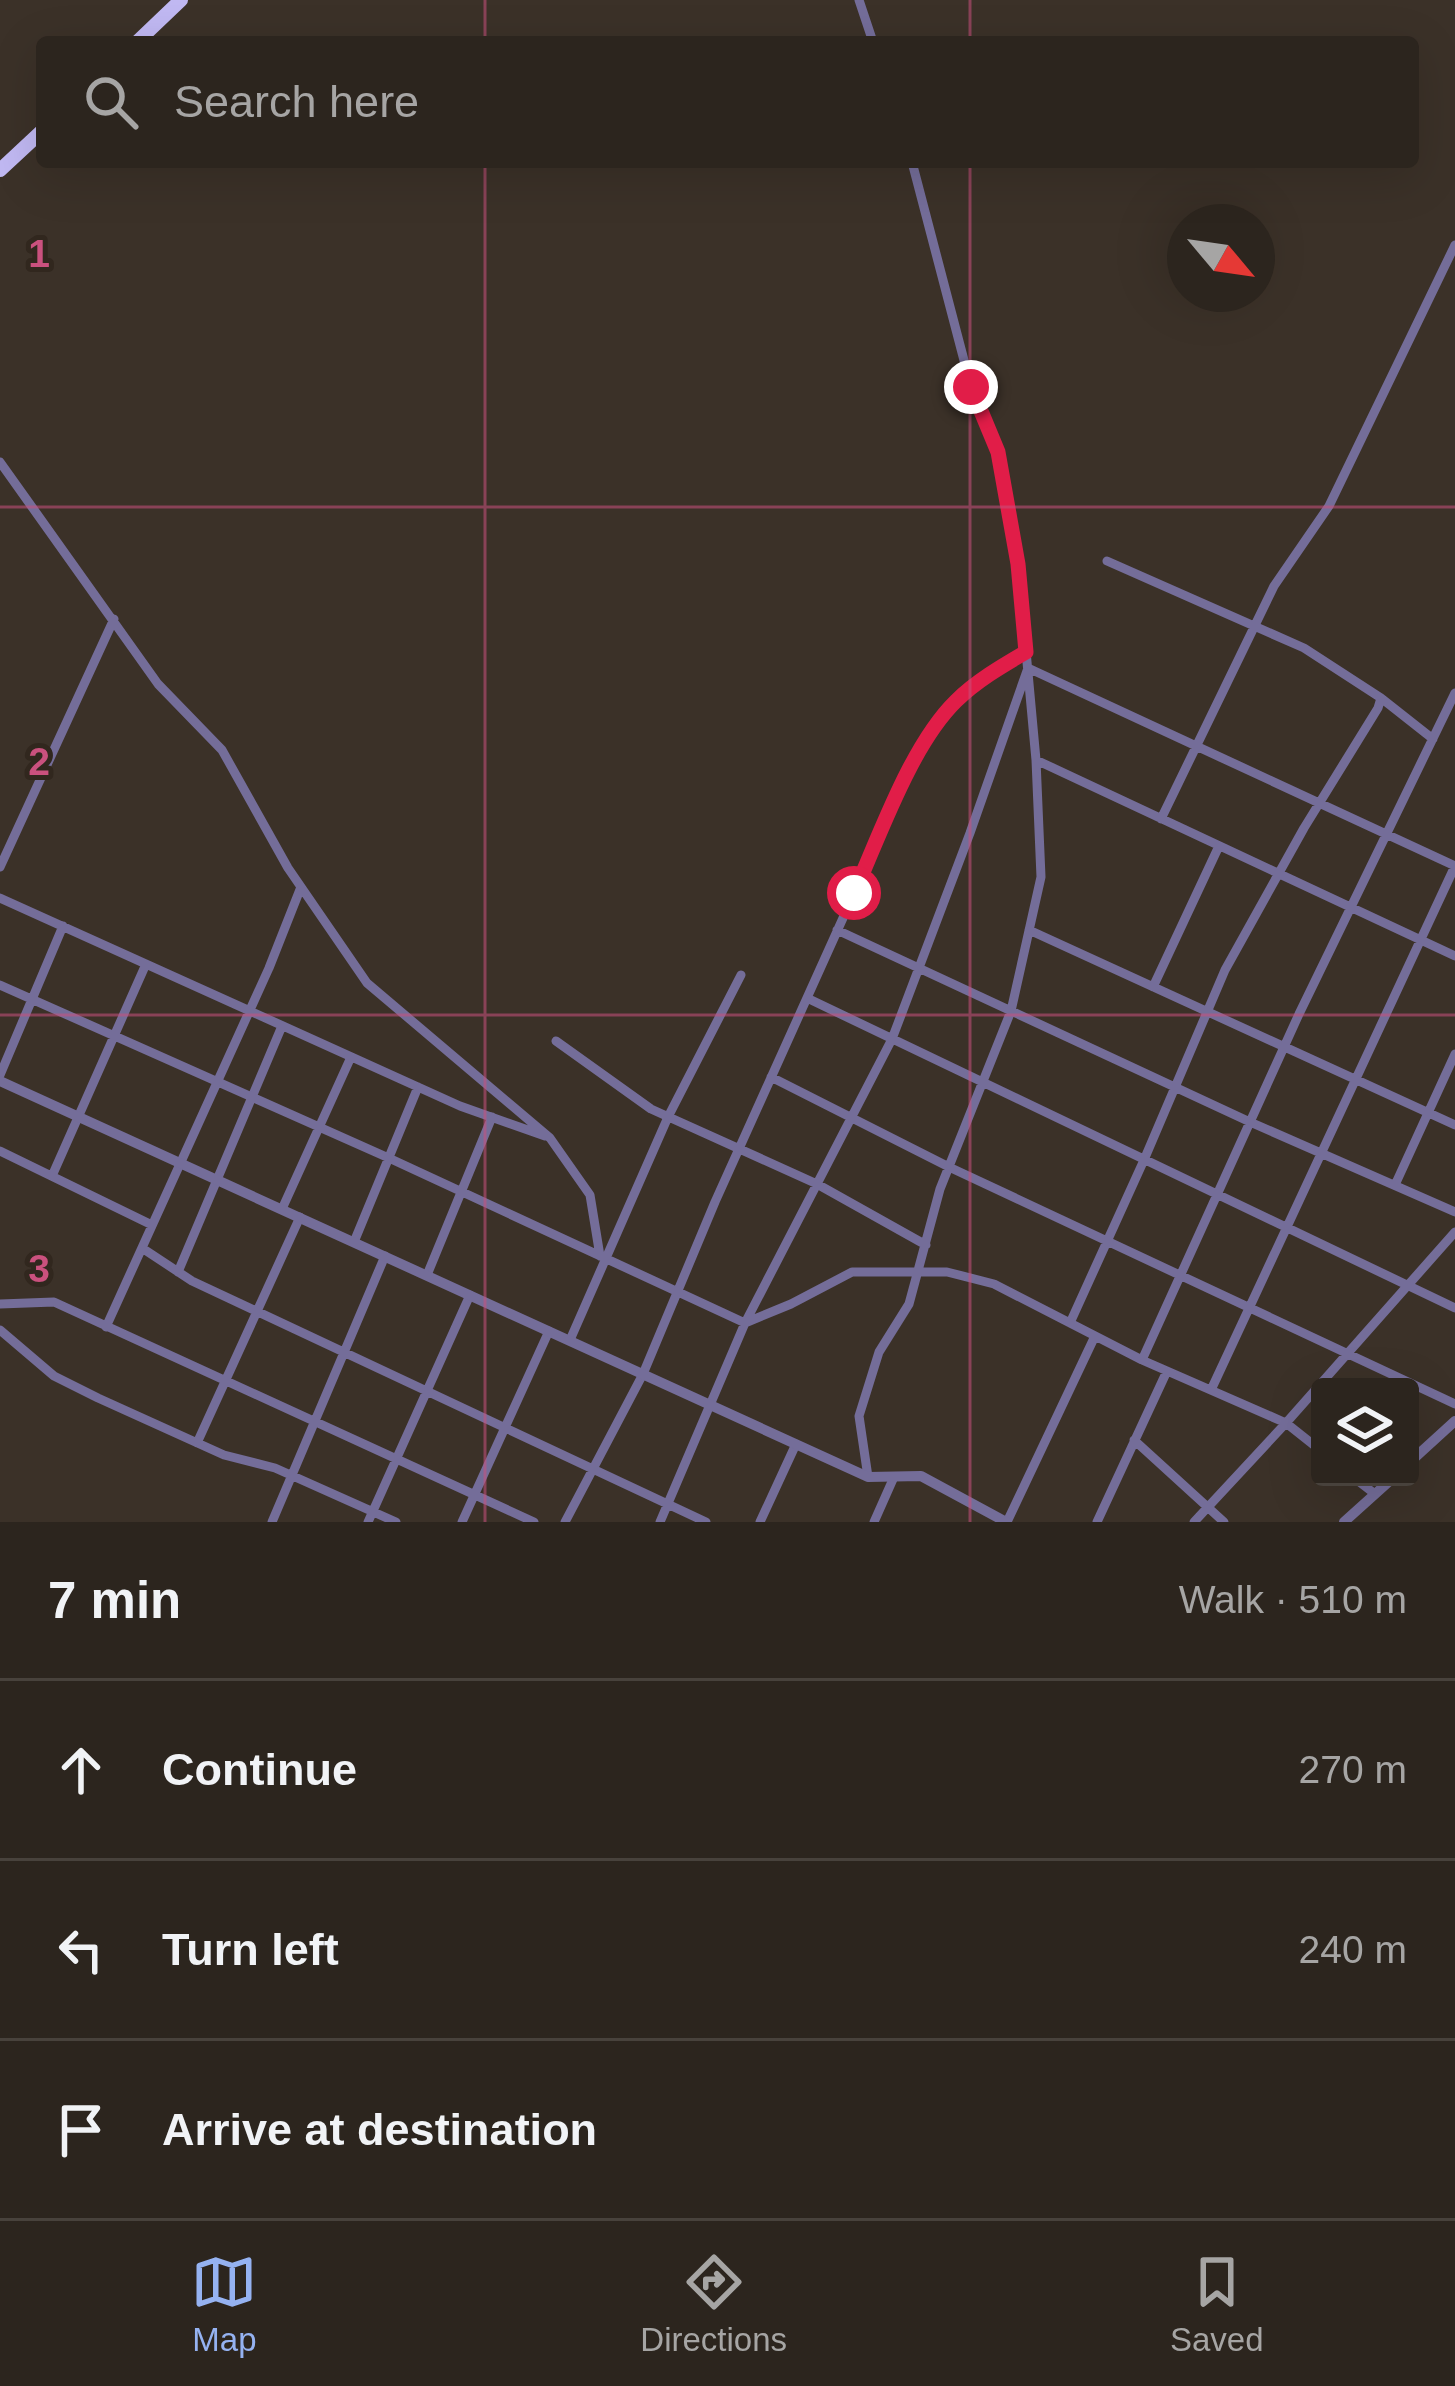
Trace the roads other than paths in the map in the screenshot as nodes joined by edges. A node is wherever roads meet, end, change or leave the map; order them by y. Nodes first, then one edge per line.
1 (181, 0) edge
2 (859, 0) edge
3 (142, 36) edge
4 (871, 36) edge
5 (36, 137) edge
6 (914, 168) edge
7 (0, 170) edge
8 (1455, 245) edge
9 (0, 462) edge
10 (1106, 561) dead end
11 (114, 619) junction
12 (1255, 628) junction
13 (1026, 652) junction
14 (1028, 668) junction
15 (1455, 693) edge
16 (1381, 698) junction
17 (1433, 739) junction
18 (1197, 746) junction
19 (1036, 760) junction
20 (1319, 803) junction
21 (1162, 819) junction
22 (1387, 834) junction
23 (1219, 846) junction
24 (1455, 866) edge
25 (0, 867) edge
26 (1278, 874) junction
27 (302, 887) junction
28 (0, 898) edge
29 (1351, 909) junction
30 (63, 926) junction
31 (836, 930) junction
32 (1029, 930) junction
33 (1420, 940) junction
34 (1455, 956) edge
35 (146, 964) junction
36 (919, 968) junction
37 (741, 975) dead end
38 (0, 985) edge
39 (1153, 987) junction
40 (807, 998) junction
41 (32, 999) junction
42 (249, 1011) junction
43 (1011, 1011) junction
44 (1208, 1012) junction
45 (282, 1026) junction
46 (114, 1036) junction
47 (892, 1039) junction
48 (556, 1041) dead end
49 (1285, 1047) junction
50 (1455, 1054) edge
51 (351, 1057) junction
52 (0, 1078) edge
53 (771, 1078) junction
54 (1355, 1079) junction
55 (217, 1081) junction
56 (982, 1083) junction
57 (418, 1087) junction
58 (1176, 1087) junction
59 (252, 1097) junction
60 (1428, 1113) junction
61 (79, 1116) junction
62 (668, 1117) junction
63 (492, 1118) junction
64 (851, 1118) junction
65 (1250, 1122) junction
66 (1455, 1125) edge
67 (320, 1127) junction
68 (550, 1138) junction
69 (739, 1150) junction
70 (0, 1151) edge
71 (1321, 1153) junction
72 (388, 1158) junction
73 (1144, 1160) junction
74 (181, 1162) junction
75 (949, 1167) junction
76 (52, 1176) junction
77 (217, 1179) junction
78 (818, 1184) junction
79 (1395, 1185) junction
80 (462, 1192) junction
81 (1217, 1195) junction
82 (283, 1209) junction
83 (1455, 1212) edge
84 (300, 1217) junction
85 (152, 1225) junction
86 (1286, 1228) junction
87 (1455, 1232) edge
88 (1107, 1241) junction
89 (354, 1242) junction
90 (926, 1245) junction
91 (142, 1248) junction
92 (385, 1256) junction
93 (603, 1258) junction
94 (178, 1272) junction
95 (919, 1272) junction
96 (427, 1275) junction
97 (1180, 1275) junction
98 (1407, 1287) junction
99 (677, 1292) junction
100 (470, 1295) junction
101 (0, 1304) edge
102 (1249, 1307) junction
103 (1455, 1308) edge
104 (257, 1311) junction
105 (745, 1323) junction
106 (1070, 1323) junction
107 (106, 1327) junction
108 (0, 1330) edge
109 (549, 1331) junction
110 (1095, 1336) junction
111 (570, 1340) junction
112 (344, 1352) junction
113 (1348, 1354) junction
114 (1142, 1360) junction
115 (1167, 1371) junction
116 (643, 1374) junction
117 (226, 1378) junction
118 (1211, 1390) junction
119 (427, 1391) junction
120 (1455, 1404) edge
121 (712, 1405) junction
122 (315, 1420) junction
123 (1286, 1423) junction
124 (505, 1428) junction
125 (1452, 1428) edge
126 (1134, 1440) junction
127 (197, 1443) junction
128 (1311, 1443) edge
129 (796, 1444) junction
130 (1419, 1455) edge
131 (397, 1458) junction
132 (593, 1469) junction
133 (292, 1475) junction
134 (868, 1477) junction
135 (894, 1477) junction
136 (1365, 1486) edge
137 (1384, 1486) edge
138 (1375, 1494) junction
139 (475, 1495) junction
140 (668, 1504) junction
141 (1208, 1508) junction
142 (371, 1517) edge
143 (272, 1522) edge
144 (396, 1522) edge
145 (463, 1522) edge
146 (534, 1522) edge
147 (565, 1522) edge
148 (660, 1522) edge
149 (706, 1522) edge
150 (760, 1522) edge
151 (874, 1522) edge
152 (1007, 1522) edge
153 (1097, 1522) edge
154 (1194, 1522) edge
155 (1224, 1522) edge
156 (1345, 1522) edge

1 - 3 highway
2 - 4 street
5 - 7 highway
6 - 13 street
8 - 12 street
9 - 11 street
10 - 12 street
11 - 25 street
11 - 27 street
12 - 16 street
12 - 18 street
13 - 14 street
13 - 31 street
14 - 18 street
14 - 19 street
14 - 36 street
15 - 17 street
16 - 17 street
16 - 20 street
17 - 22 street
18 - 20 street
18 - 21 street
19 - 21 street
19 - 32 street
20 - 22 street
20 - 26 street
21 - 23 street
22 - 24 street
22 - 29 street
23 - 26 street
23 - 39 street
24 - 33 street
26 - 29 street
26 - 44 street
27 - 42 street
27 - 68 street
28 - 30 street
29 - 33 street
29 - 49 street
30 - 35 street
30 - 41 street
31 - 36 street
31 - 40 street
32 - 39 street
32 - 43 street
33 - 34 street
33 - 54 street
35 - 42 street
35 - 46 street
36 - 43 street
36 - 47 street
37 - 62 street
38 - 41 street
39 - 44 street
40 - 47 street
40 - 53 street
41 - 46 street
41 - 52 street
42 - 45 street
42 - 55 street
43 - 56 street
43 - 58 street
44 - 49 street
44 - 58 street
45 - 51 street
45 - 59 street
46 - 55 street
46 - 61 street
47 - 56 street
47 - 64 street
48 - 62 street
49 - 54 street
49 - 65 street
50 - 60 street
51 - 57 street
51 - 67 street
52 - 61 street
53 - 64 street
53 - 69 street
54 - 60 street
54 - 71 street
55 - 59 street
55 - 74 street
56 - 73 street
56 - 75 street
57 - 63 street
57 - 72 street
58 - 65 street
58 - 73 street
59 - 67 street
59 - 77 street
60 - 66 street
60 - 79 street
61 - 74 street
61 - 76 street
62 - 69 street
62 - 93 street
63 - 68 street
63 - 80 street
64 - 75 street
64 - 78 street
65 - 71 street
65 - 81 street
67 - 72 street
67 - 82 street
68 - 93 street
69 - 78 street
69 - 99 street
70 - 76 street
71 - 79 street
71 - 86 street
72 - 80 street
72 - 89 street
73 - 81 street
73 - 88 street
74 - 77 street
74 - 85 street
75 - 88 street
75 - 90 street
76 - 85 street
77 - 82 street
77 - 94 street
78 - 90 street
78 - 105 street
79 - 83 street
80 - 93 street
80 - 96 street
81 - 86 street
81 - 97 street
82 - 84 street
84 - 89 street
84 - 104 street
85 - 91 street
86 - 98 street
86 - 102 street
87 - 98 street
88 - 97 street
88 - 106 street
89 - 92 street
90 - 95 street
91 - 94 street
91 - 107 street
92 - 96 street
92 - 112 street
93 - 99 street
93 - 111 street
94 - 104 street
95 - 105 street
95 - 106 street
95 - 134 street
96 - 100 street
97 - 102 street
97 - 114 street
98 - 103 street
98 - 113 street
99 - 105 street
99 - 116 street
100 - 109 street
100 - 119 street
101 - 107 street
102 - 113 street
102 - 118 street
104 - 112 street
104 - 117 street
105 - 121 street
106 - 110 street
107 - 117 street
108 - 127 street
109 - 111 street
109 - 124 street
110 - 114 street
110 - 152 street
111 - 116 street
112 - 119 street
112 - 122 street
113 - 120 street
113 - 123 street
114 - 115 street
115 - 118 street
115 - 126 street
116 - 121 street
116 - 132 street
117 - 122 street
117 - 127 street
118 - 123 street
119 - 124 street
119 - 131 street
121 - 129 street
121 - 140 street
122 - 131 street
122 - 133 street
123 - 128 street
123 - 141 street
124 - 132 street
124 - 139 street
125 - 130 street
126 - 141 street
126 - 153 street
127 - 133 street
129 - 134 street
129 - 150 street
131 - 139 street
131 - 142 street
132 - 140 street
132 - 147 street
133 - 142 street
133 - 143 street
134 - 135 street
135 - 151 street
135 - 152 street
136 - 138 street
137 - 138 street
138 - 156 street
139 - 145 street
139 - 146 street
140 - 148 street
140 - 149 street
141 - 154 street
141 - 155 street
142 - 144 street

